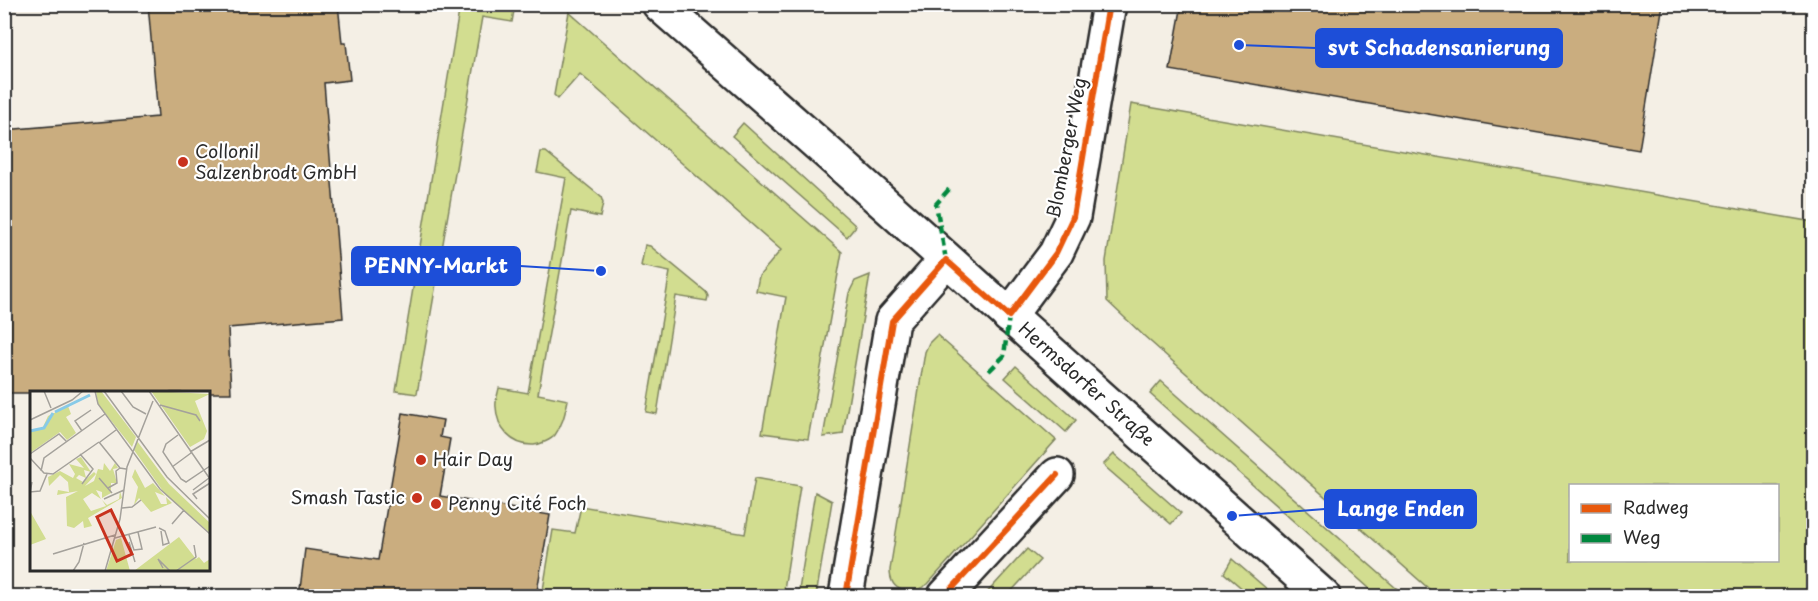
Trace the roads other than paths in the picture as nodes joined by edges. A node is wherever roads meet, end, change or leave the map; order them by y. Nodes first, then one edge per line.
1 (659, 4) edge
2 (1109, 4) edge
3 (946, 261) junction
4 (1009, 316) junction
5 (1057, 475) dead end
6 (846, 597) edge
7 (945, 597) edge
8 (1323, 597) edge

1 - 3 main road, Hermsdorfer Straße
2 - 4 main road, Blomberger Weg
3 - 4 main road, Hermsdorfer Straße
3 - 6 main road
4 - 8 main road, Hermsdorfer Straße
5 - 7 main road

